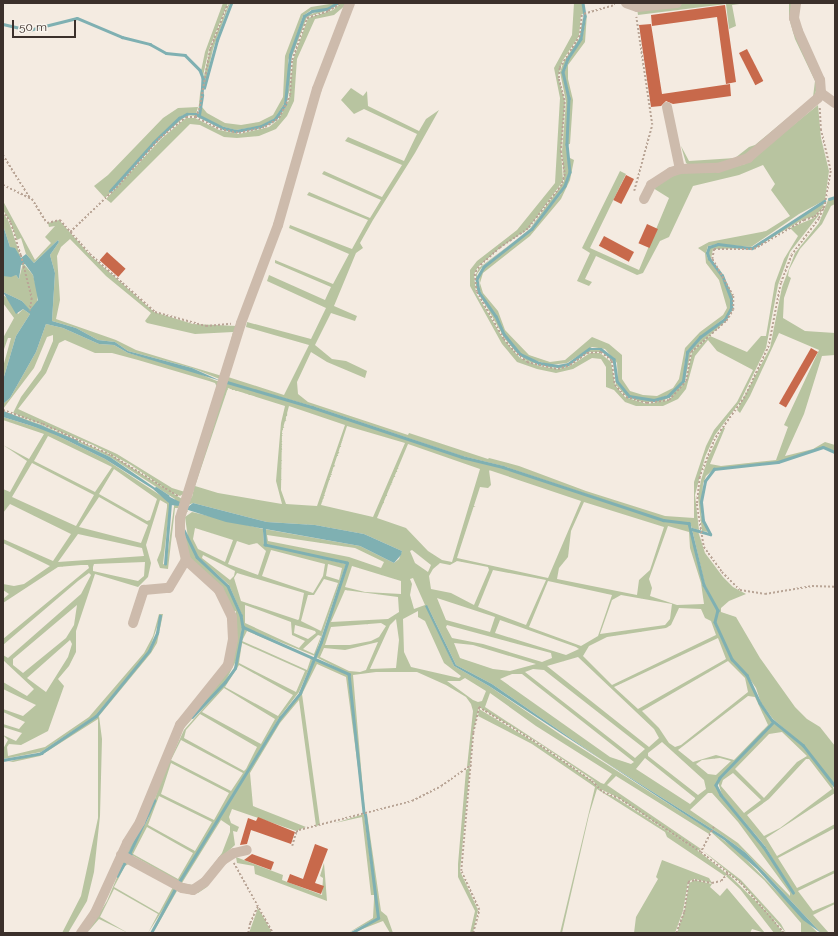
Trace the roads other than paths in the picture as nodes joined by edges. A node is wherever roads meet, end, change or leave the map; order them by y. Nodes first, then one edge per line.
1 (350, 3) edge
2 (677, 3) edge
3 (796, 3) edge
4 (630, 5) edge
5 (820, 93) junction
6 (835, 103) edge
7 (667, 107) dead end
8 (680, 169) junction
9 (644, 198) dead end
10 (186, 560) junction
11 (133, 623) dead end
12 (247, 850) dead end
13 (121, 855) junction
14 (81, 933) edge

1 - 10 street
2 - 4 street
3 - 5 street
5 - 6 street
5 - 8 street
7 - 8 street
8 - 9 street
10 - 11 street
10 - 13 street
12 - 13 street
13 - 14 street

